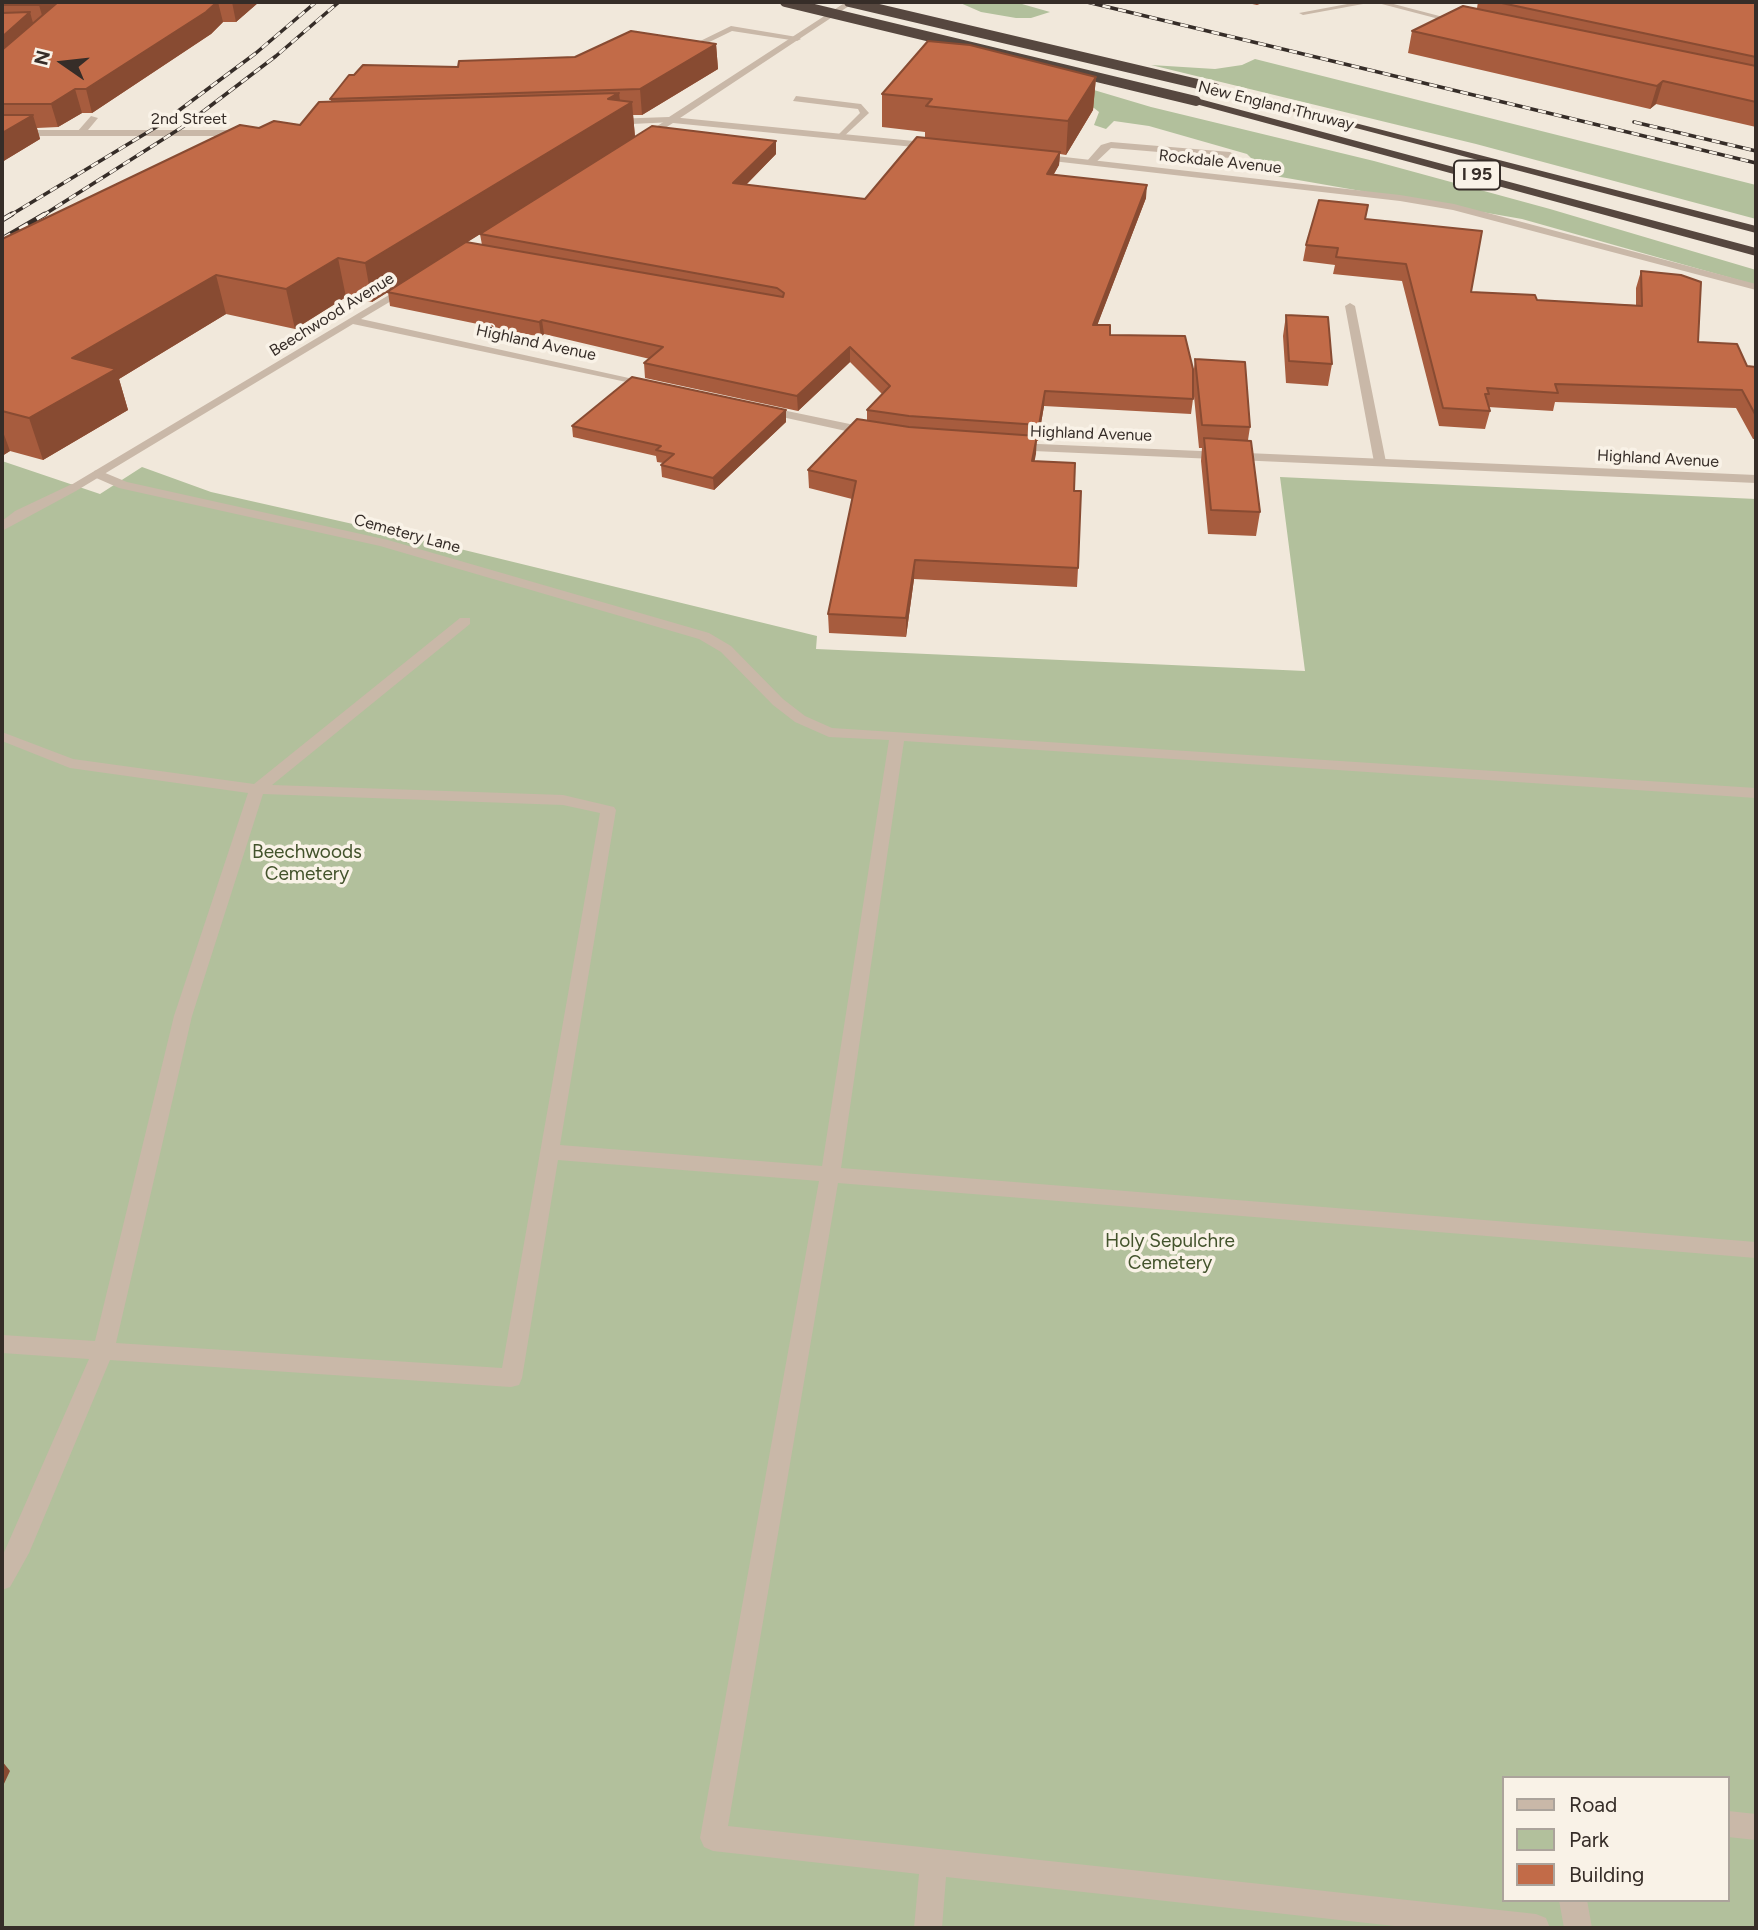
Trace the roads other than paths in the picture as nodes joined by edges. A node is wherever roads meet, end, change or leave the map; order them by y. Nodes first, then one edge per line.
1 (785, 2) edge
2 (850, 2) edge
3 (1370, 2) edge
4 (1378, 2) edge
5 (1303, 13) dead end
6 (1476, 26) edge
7 (797, 39) junction
8 (692, 47) edge
9 (796, 99) dead end
10 (94, 118) dead end
11 (671, 120) junction
12 (602, 122) edge
13 (2, 133) edge
14 (263, 133) edge
15 (80, 134) junction
16 (841, 136) junction
17 (947, 147) edge
18 (625, 149) edge
19 (1230, 155) dead end
20 (1025, 156) edge
21 (1090, 163) junction
22 (1756, 230) edge
23 (1756, 252) edge
24 (421, 278) edge
25 (1756, 287) edge
26 (1350, 306) dead end
27 (354, 321) junction
28 (659, 386) edge
29 (753, 408) edge
30 (885, 434) edge
31 (996, 445) edge
32 (1380, 462) junction
33 (98, 474) junction
34 (1756, 479) edge
35 (2, 527) edge
36 (465, 621) dead end
37 (2, 736) edge
38 (897, 736) junction
39 (257, 789) junction
40 (1756, 793) edge
41 (551, 1152) junction
42 (830, 1175) junction
43 (1756, 1250) edge
44 (2, 1344) edge
45 (104, 1349) junction
46 (2, 1579) edge
47 (1730, 1824) edge
48 (1756, 1827) edge
49 (934, 1862) junction
50 (1573, 1902) edge
51 (928, 1928) edge
52 (1536, 1928) edge
53 (1578, 1928) edge

1 - 23 highway, New England Thruway / I 95, bridge
2 - 7 street
2 - 22 highway, New England Thruway / I 95, bridge
3 - 5 street
4 - 6 street
7 - 8 street
7 - 11 street
9 - 16 street
10 - 15 street
11 - 12 street
11 - 16 street
11 - 18 street
13 - 15 street, 2nd Street
14 - 15 street, 2nd Street
16 - 17 street
19 - 21 street
20 - 21 street, Rockdale Avenue
21 - 25 street, Rockdale Avenue
24 - 27 street, Beechwood Avenue
26 - 32 street
27 - 28 street, Highland Avenue
27 - 33 street, Beechwood Avenue
29 - 30 street
31 - 32 street, Highland Avenue
32 - 34 street, Highland Avenue
33 - 35 street, Beechwood Avenue
33 - 38 street, Cemetery Lane
36 - 39 street
37 - 39 street
38 - 40 street, Cemetery Lane
38 - 42 street
39 - 41 street
39 - 45 street
41 - 42 street
41 - 45 street
42 - 43 street
42 - 49 street
44 - 45 street
45 - 46 street
47 - 48 street
49 - 51 street
49 - 52 street
50 - 53 street

